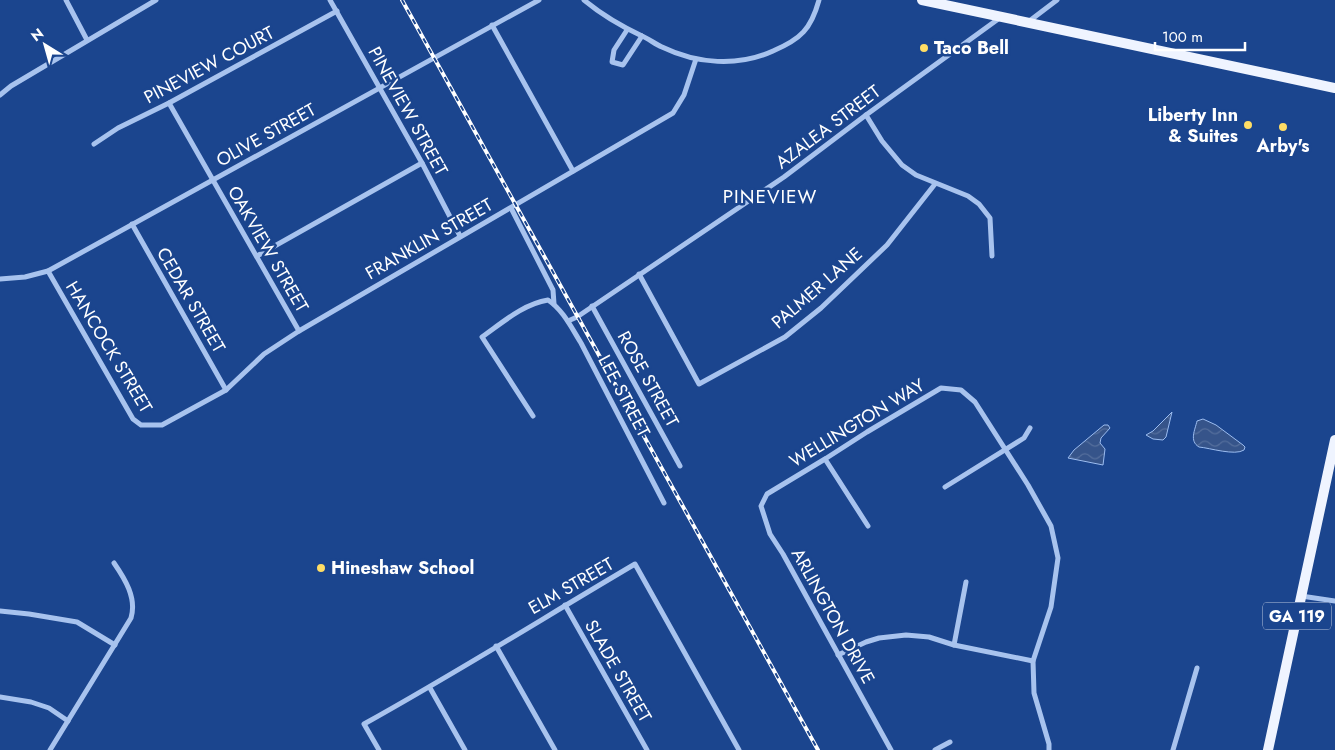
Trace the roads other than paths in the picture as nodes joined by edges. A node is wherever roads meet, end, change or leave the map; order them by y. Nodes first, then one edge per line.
1 (66, 0) edge
2 (156, 0) edge
3 (330, 0) edge
4 (539, 0) edge
5 (584, 0) edge
6 (819, 0) edge
7 (922, 0) edge
8 (1057, 0) edge
9 (337, 11) junction
10 (1002, 17) junction
11 (1027, 23) junction
12 (492, 25) junction
13 (627, 30) junction
14 (642, 36) junction
15 (87, 40) junction
16 (696, 58) junction
17 (379, 88) junction
18 (1335, 88) edge
19 (0, 95) edge
20 (169, 103) junction
21 (866, 115) junction
22 (94, 144) dead end
23 (422, 163) junction
24 (573, 171) junction
25 (213, 180) junction
26 (935, 184) junction
27 (511, 208) junction
28 (132, 224) junction
29 (460, 236) junction
30 (257, 256) junction
31 (992, 256) dead end
32 (48, 272) junction
33 (639, 274) junction
34 (0, 279) edge
35 (554, 304) junction
36 (592, 306) junction
37 (568, 321) junction
38 (299, 331) junction
39 (226, 390) junction
40 (533, 416) dead end
41 (154, 425) joint
42 (1030, 428) dead end
43 (1335, 440) edge
44 (1005, 450) junction
45 (825, 460) junction
46 (680, 466) dead end
47 (945, 487) dead end
48 (767, 494) joint
49 (664, 503) dead end
50 (868, 526) dead end
51 (114, 563) dead end
52 (966, 582) dead end
53 (1301, 596) junction
54 (1335, 600) edge
55 (565, 606) junction
56 (0, 611) edge
57 (115, 645) junction
58 (954, 645) junction
59 (496, 646) junction
60 (838, 655) junction
61 (1033, 661) junction
62 (1198, 668) dead end
63 (430, 688) junction
64 (0, 697) edge
65 (68, 721) junction
66 (950, 742) dead end
67 (50, 750) edge
68 (379, 750) edge
69 (465, 750) edge
70 (555, 750) edge
71 (647, 750) edge
72 (739, 750) edge
73 (891, 750) edge
74 (935, 750) edge
75 (1049, 750) edge
76 (1173, 750) edge
77 (1268, 750) edge

1 - 15 street
2 - 15 street
3 - 9 street, PINEVIEW STREET
4 - 12 street, OLIVE STREET
5 - 13 street
6 - 16 street
7 - 10 main road
8 - 11 street
9 - 17 street, PINEVIEW STREET
9 - 20 street, PINEVIEW COURT
10 - 11 main road
10 - 21 street, AZALEA STREET
11 - 18 main road
12 - 17 street, OLIVE STREET
12 - 24 street
13 - 14 street
13 - 14 street
14 - 16 street
15 - 19 street
16 - 24 street, FRANKLIN STREET
17 - 23 street, PINEVIEW STREET
17 - 25 street, OLIVE STREET
20 - 22 street, PINEVIEW COURT
20 - 25 street, OAKVIEW STREET
21 - 26 street
21 - 33 street, AZALEA STREET
23 - 29 street, PINEVIEW STREET
23 - 30 street
24 - 27 street, FRANKLIN STREET
25 - 28 street, OLIVE STREET
25 - 30 street, OAKVIEW STREET
26 - 31 street
26 - 33 street, PALMER LANE
27 - 29 street, FRANKLIN STREET
27 - 35 street, LEE STREET
28 - 32 street, OLIVE STREET
28 - 39 street, CEDAR STREET
29 - 38 street, FRANKLIN STREET
30 - 38 street, OAKVIEW STREET
32 - 34 street, OLIVE STREET
32 - 41 street, HANCOCK STREET
33 - 36 street, AZALEA STREET
35 - 37 street, LEE STREET
35 - 40 street
36 - 37 street, AZALEA STREET
36 - 46 street, ROSE STREET
37 - 49 street, LEE STREET
38 - 39 street, FRANKLIN STREET
39 - 41 street, FRANKLIN STREET
42 - 44 street
43 - 53 main road, GA 119
44 - 45 street, WELLINGTON WAY
44 - 47 street
44 - 61 street, WELLINGTON WAY
45 - 48 street, WELLINGTON WAY
45 - 50 street
48 - 60 street, ARLINGTON DRIVE
51 - 57 street
52 - 58 street
53 - 54 street
53 - 77 main road, GA 119
55 - 59 street, ELM STREET
55 - 71 street, SLADE STREET
55 - 72 street, ELM STREET
56 - 57 street
57 - 65 street
58 - 60 street
58 - 61 street
59 - 63 street, ELM STREET
59 - 70 street
60 - 73 street, ARLINGTON DRIVE
61 - 75 street, WELLINGTON WAY
62 - 76 street
63 - 68 street, ELM STREET
63 - 69 street
64 - 65 street
65 - 67 street
66 - 74 street

